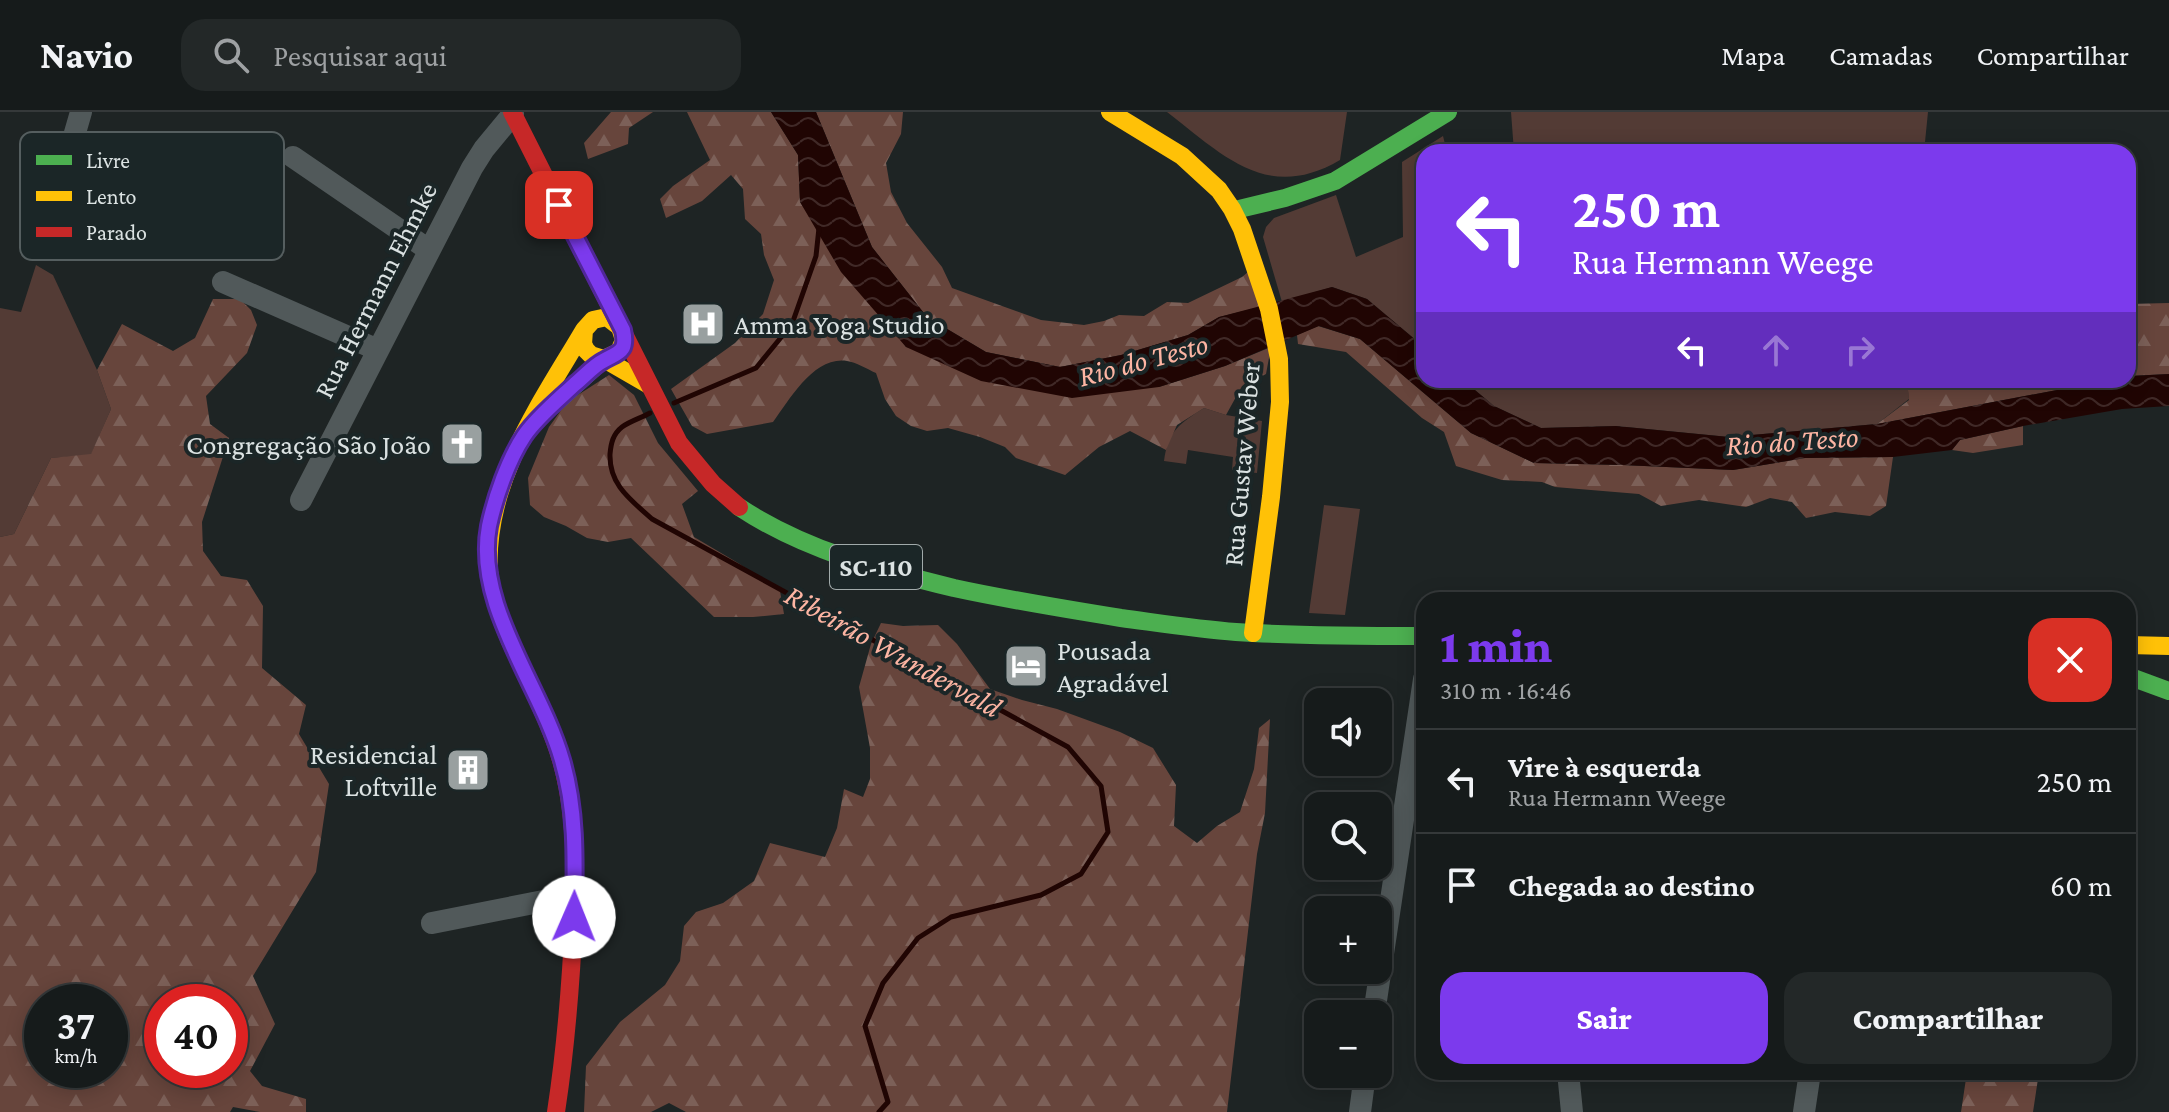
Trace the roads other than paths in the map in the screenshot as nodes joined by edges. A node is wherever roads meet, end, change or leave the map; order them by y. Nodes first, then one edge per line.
1 (81, 112) edge
2 (1110, 112) edge
3 (1448, 112) edge
4 (513, 113) edge
5 (1141, 120) edge
6 (75, 132) edge
7 (293, 157) dead end
8 (1235, 210) junction
9 (429, 250) junction
10 (594, 275) junction
11 (223, 282) dead end
12 (586, 327) junction
13 (623, 330) junction
14 (378, 350) junction
15 (604, 359) junction
16 (657, 400) junction
17 (524, 435) junction
18 (301, 500) dead end
19 (1253, 633) junction
20 (1416, 636) edge
21 (2136, 645) edge
22 (2169, 646) edge
23 (2136, 679) edge
24 (2169, 691) edge
25 (1416, 733) edge
26 (574, 895) junction
27 (432, 923) dead end
28 (1376, 1000) edge
29 (1569, 1080) edge
30 (1809, 1080) edge
31 (1363, 1088) edge
32 (556, 1112) edge
33 (1360, 1112) edge
34 (1572, 1112) edge
35 (1804, 1112) edge

1 - 6 street
2 - 5 street, Rua Gustav Weber
3 - 8 street
4 - 9 street, Rua Hermann Ehmke
4 - 10 street, SC-110
5 - 8 street, Rua Gustav Weber
7 - 9 street
8 - 19 street, Rua Gustav Weber
9 - 14 street, Rua Hermann Ehmke
10 - 12 street
10 - 13 street, SC-110
11 - 14 street
12 - 13 street
12 - 15 street
12 - 17 street
13 - 15 street
13 - 16 street, SC-110
14 - 18 street, Rua Hermann Ehmke
15 - 16 street, SC-110
15 - 17 street
16 - 19 street, SC-110
17 - 26 street
19 - 20 street, SC-110
21 - 22 street
23 - 24 street
25 - 28 street
26 - 27 street
26 - 32 street
29 - 34 street
30 - 35 street
31 - 33 street

